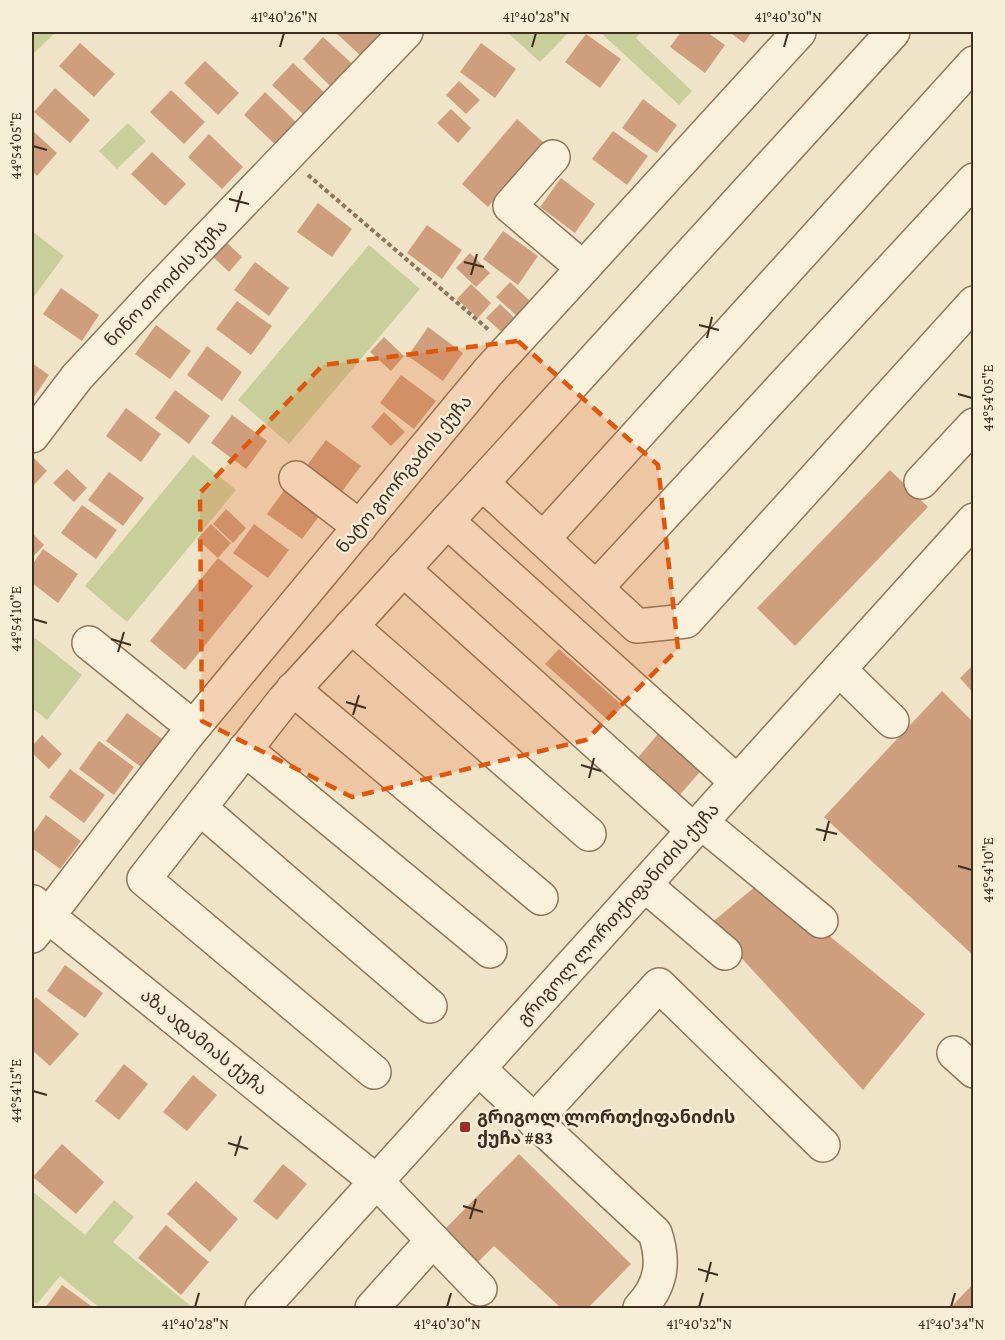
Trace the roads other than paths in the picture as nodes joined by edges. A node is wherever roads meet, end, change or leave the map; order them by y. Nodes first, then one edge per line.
1 (406, 32) edge
2 (799, 32) edge
3 (892, 32) edge
4 (974, 63) edge
5 (553, 157) dead end
6 (974, 180) edge
7 (583, 268) junction
8 (974, 303) edge
9 (974, 425) edge
10 (32, 436) edge
11 (296, 478) dead end
12 (921, 482) dead end
13 (482, 483) junction
14 (974, 519) edge
15 (447, 521) junction
16 (360, 527) junction
17 (543, 539) junction
18 (403, 569) junction
19 (596, 588) junction
20 (351, 626) junction
21 (89, 643) dead end
22 (839, 669) junction
23 (293, 690) junction
24 (892, 721) dead end
25 (193, 727) junction
26 (245, 749) junction
27 (737, 782) junction
28 (200, 808) junction
29 (697, 826) junction
30 (589, 834) dead end
31 (645, 885) junction
32 (541, 898) dead end
33 (37, 918) edge
34 (821, 921) dead end
35 (490, 951) dead end
36 (725, 953) dead end
37 (430, 1006) dead end
38 (479, 1070) junction
39 (374, 1072) dead end
40 (534, 1121) junction
41 (823, 1145) dead end
42 (377, 1182) junction
43 (434, 1240) junction
44 (480, 1289) dead end
45 (262, 1308) edge
46 (372, 1308) edge
47 (640, 1308) edge

1 - 10 street, ნინო თოიძის ქუჩა
2 - 7 street, ნატო გიორგაძის ქუჩა
3 - 13 street
4 - 17 street
5 - 7 street
6 - 19 street
7 - 16 street, ნატო გიორგაძის ქუჩა
8 - 19 street
9 - 12 street
11 - 16 street
13 - 15 street
13 - 17 street
14 - 22 street, გრიგოლ ლორთქიფანიძის ქუჩა
15 - 18 street
15 - 27 street
16 - 25 street, ნატო გიორგაძის ქუჩა
17 - 19 street
18 - 20 street
18 - 29 street
20 - 23 street
20 - 30 street
21 - 25 street
22 - 24 street
22 - 27 street, გრიგოლ ლორთქიფანიძის ქუჩა
23 - 26 street
23 - 32 street
25 - 33 street, ნატო გიორგაძის ქუჩა
26 - 28 street
26 - 35 street
27 - 29 street, გრიგოლ ლორთქიფანიძის ქუჩა
28 - 37 street
28 - 39 street
29 - 31 street, გრიგოლ ლორთქიფანიძის ქუჩა
29 - 34 street
31 - 36 street
31 - 38 street, გრიგოლ ლორთქიფანიძის ქუჩა
33 - 42 street, აზა ადამიას ქუჩა
38 - 40 street
38 - 42 street, გრიგოლ ლორთქიფანიძის ქუჩა
40 - 41 street
40 - 47 street
42 - 43 street, აზა ადამიას ქუჩა
42 - 45 street, გრიგოლ ლორთქიფანიძის ქუჩა
43 - 44 street, აზა ადამიას ქუჩა
43 - 46 street

